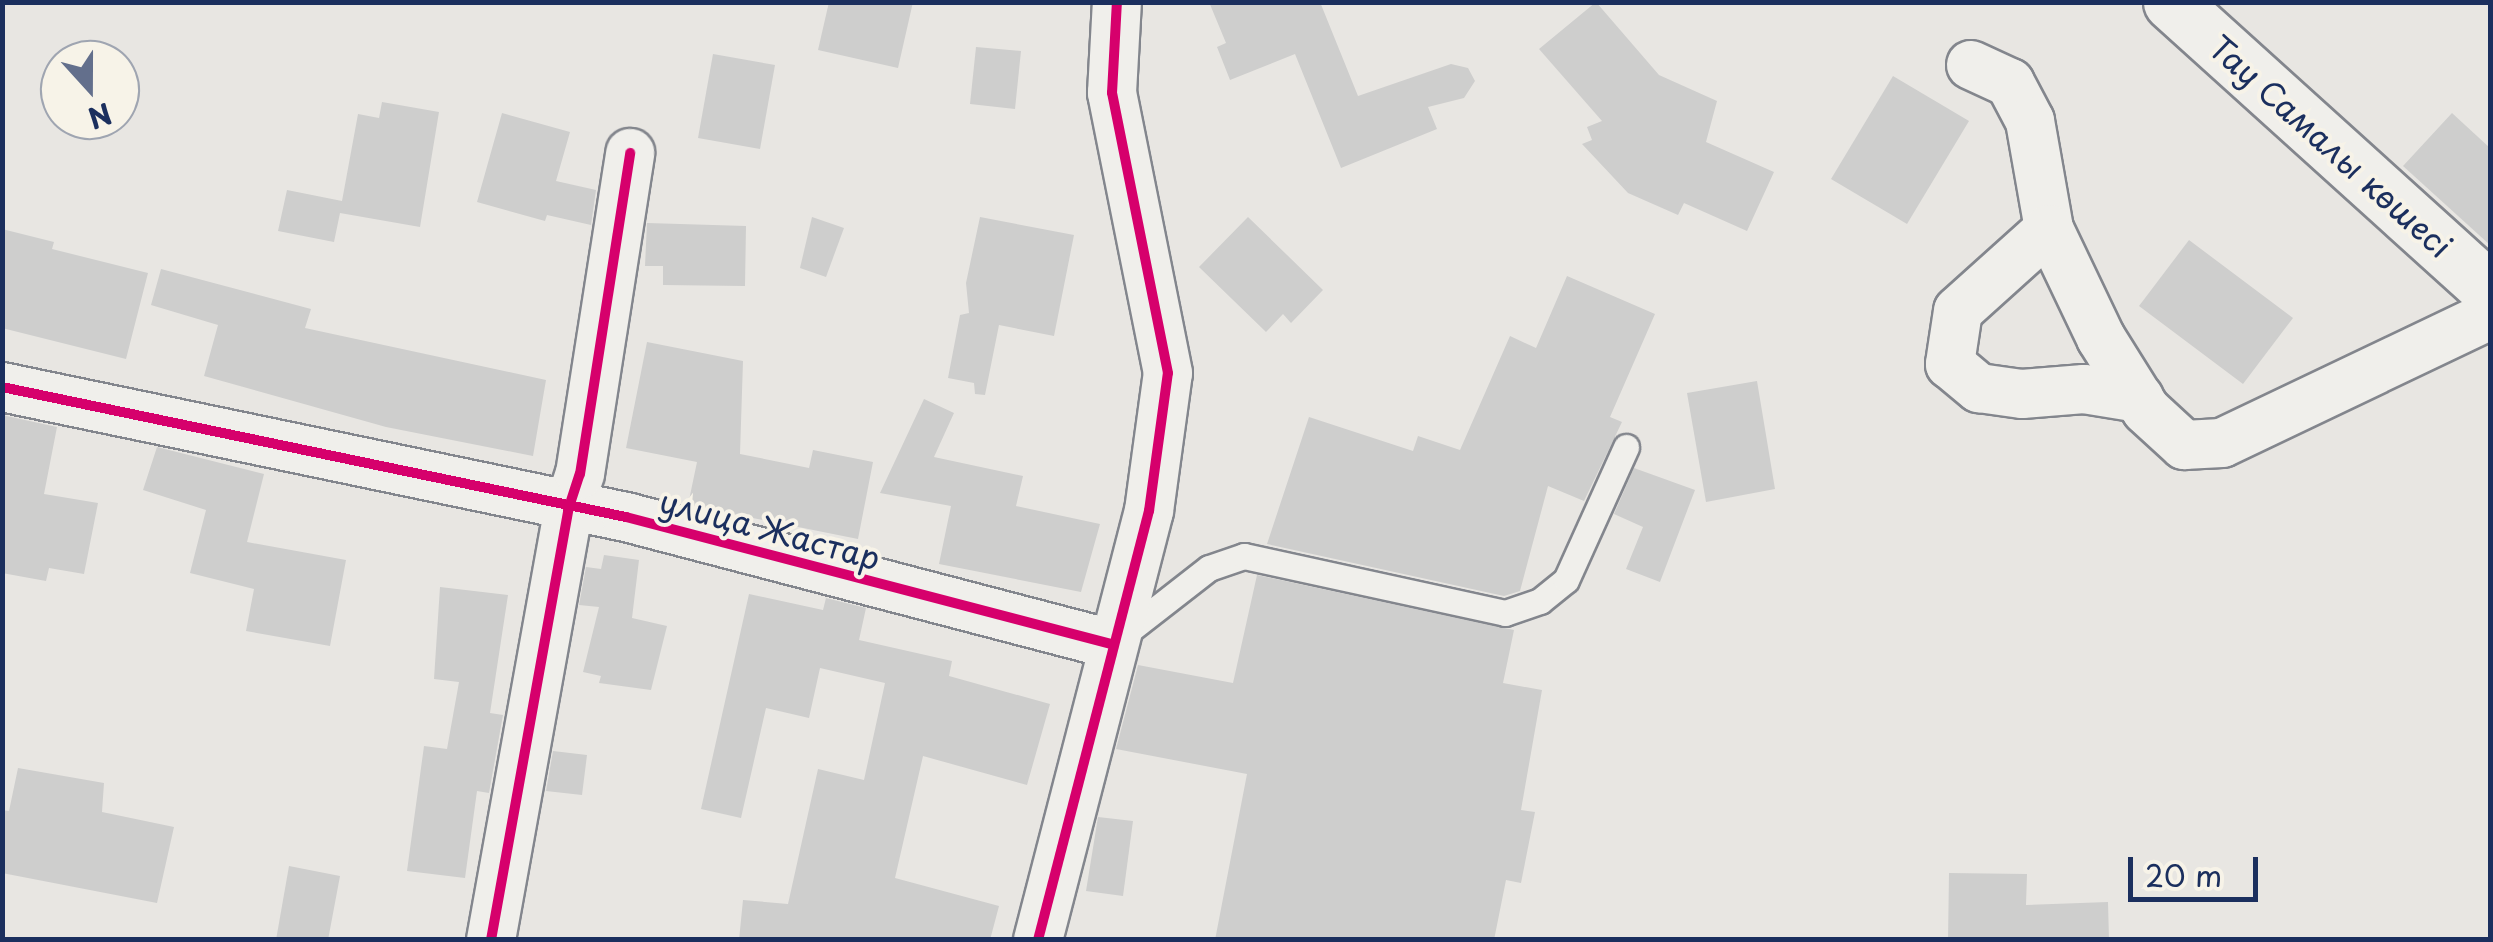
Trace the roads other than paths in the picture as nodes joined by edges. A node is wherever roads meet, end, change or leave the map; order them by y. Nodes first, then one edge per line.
1 (1117, 2) edge
2 (2171, 2) edge
3 (1971, 65) dead end
4 (630, 153) dead end
5 (2049, 230) junction
6 (2490, 290) edge
7 (2490, 315) edge
8 (2, 387) edge
9 (2139, 398) junction
10 (1626, 447) dead end
11 (568, 510) junction
12 (1111, 644) junction
13 (492, 940) edge
14 (1038, 940) edge

1 - 12 street
2 - 6 street, Тау Самалы көшесі
3 - 5 street
4 - 11 street
5 - 9 street
5 - 9 street
7 - 9 street
8 - 11 street, улица Жастар
10 - 12 lane
11 - 12 street, улица Жастар
11 - 13 street
12 - 14 street

